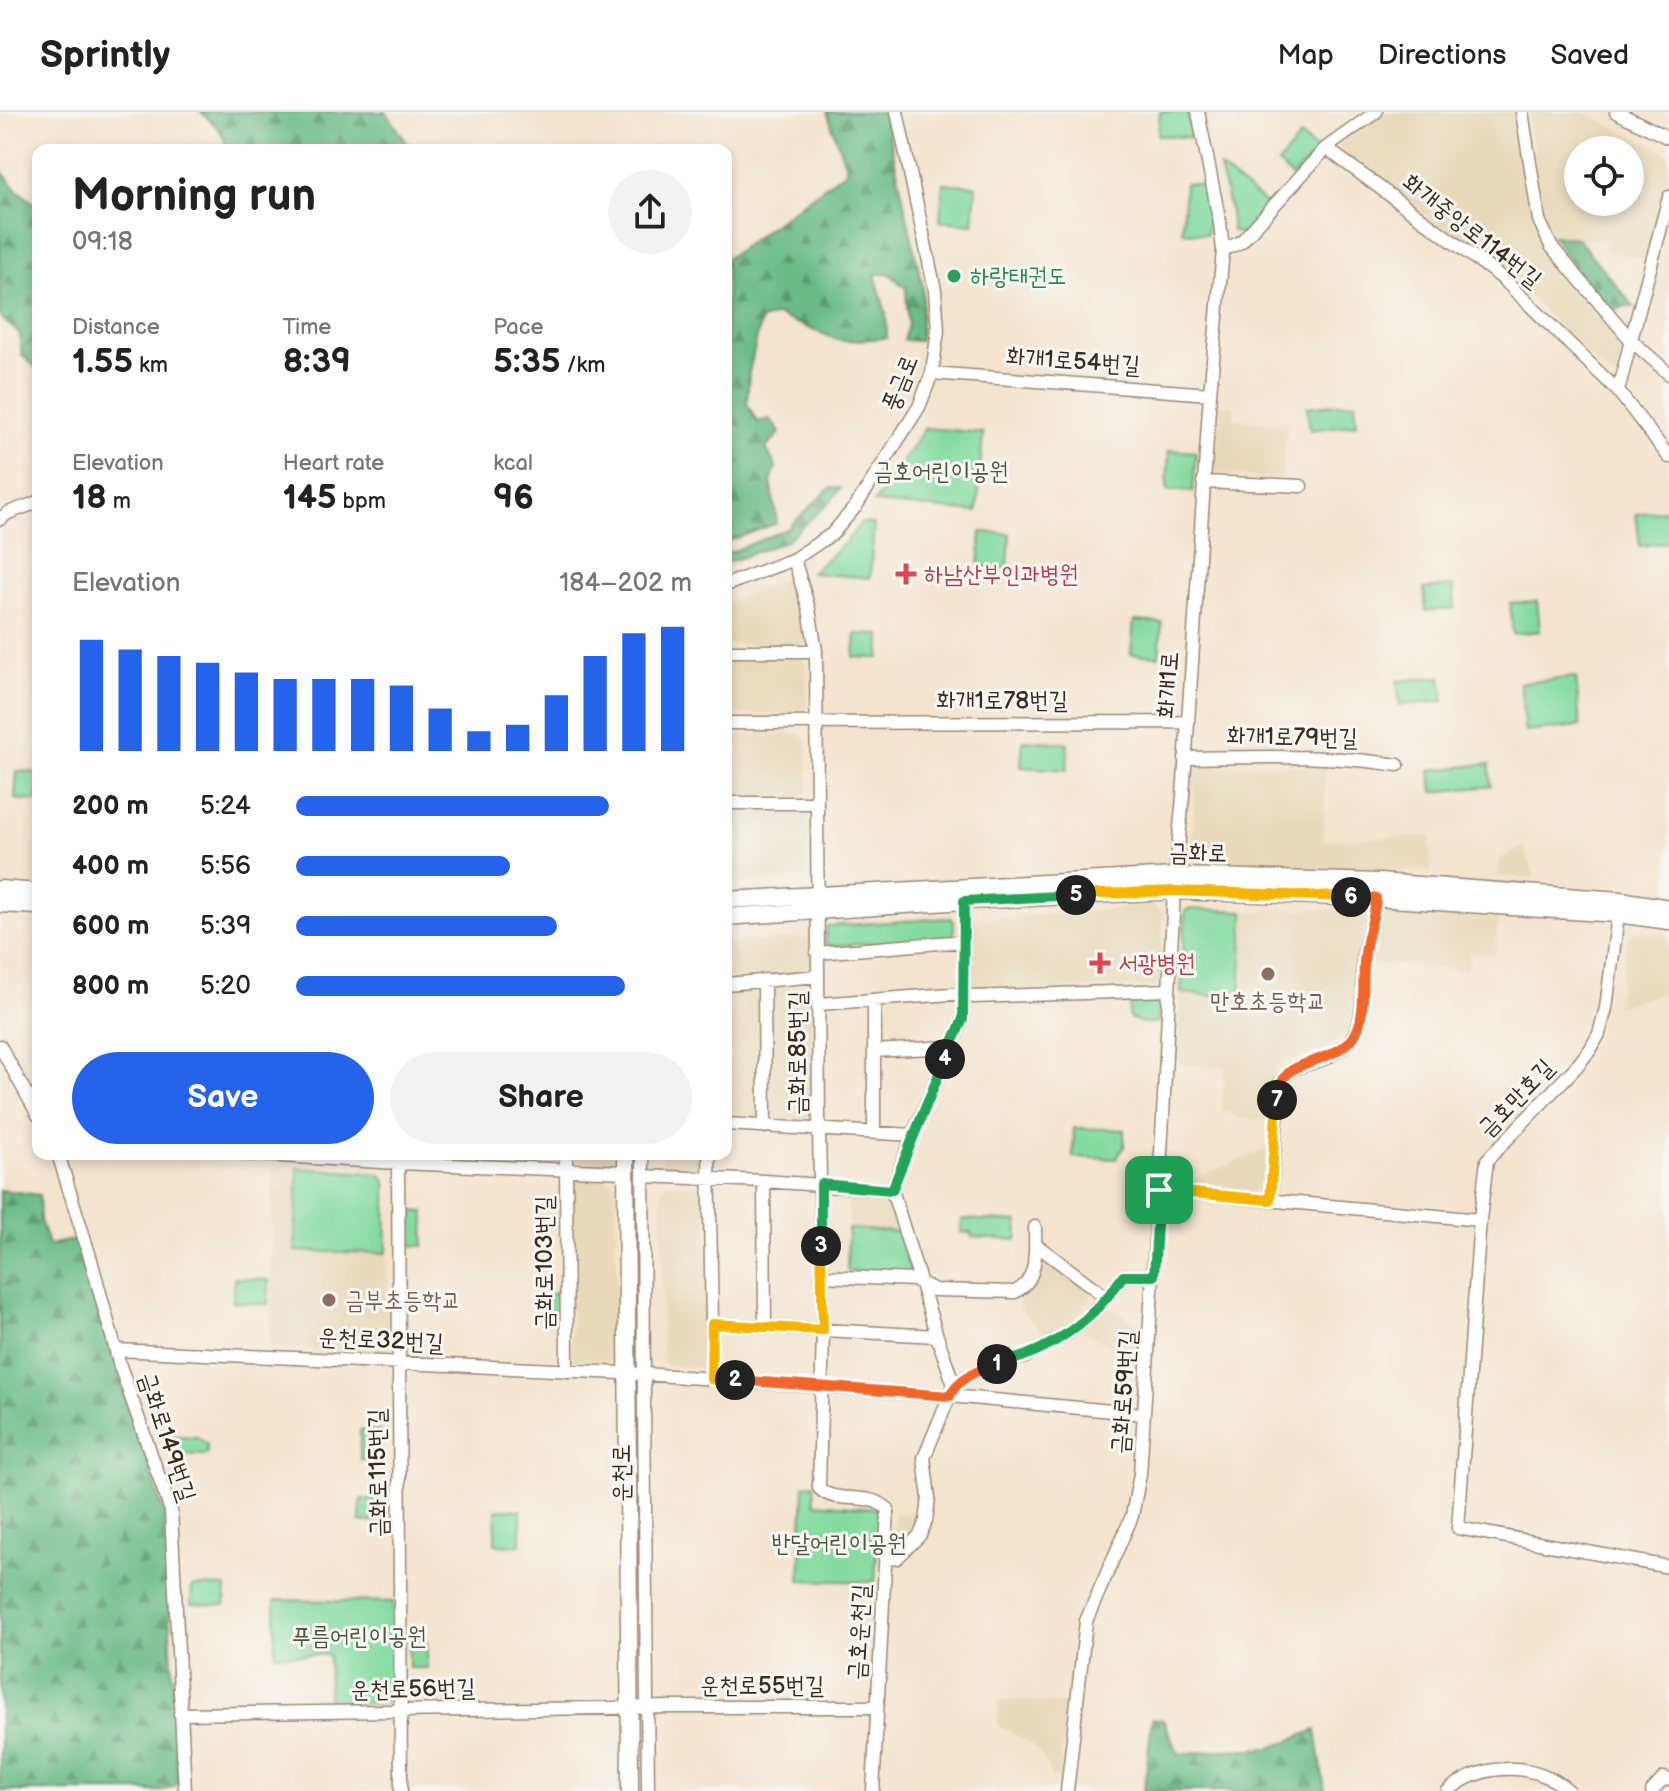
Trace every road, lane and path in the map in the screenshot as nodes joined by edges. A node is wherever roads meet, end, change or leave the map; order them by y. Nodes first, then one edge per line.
1 (897, 112) edge
2 (1198, 112) edge
3 (1376, 112) edge
4 (1522, 112) edge
5 (1616, 112) edge
6 (1669, 138) edge
7 (1326, 148) junction
8 (1669, 197) edge
9 (1223, 250) junction
10 (1631, 340) junction
11 (932, 373) junction
12 (1669, 374) edge
13 (1618, 391) junction
14 (1210, 394) junction
15 (1669, 457) edge
16 (1203, 482) junction
17 (1301, 486) dead end
18 (32, 504) edge
19 (0, 519) edge
20 (794, 559) junction
21 (732, 583) edge
22 (732, 651) edge
23 (816, 651) junction
24 (1188, 722) junction
25 (732, 723) edge
26 (816, 723) junction
27 (1185, 758) junction
28 (1398, 765) dead end
29 (732, 803) edge
30 (817, 803) junction
31 (1175, 883) junction
32 (0, 889) edge
33 (32, 892) edge
34 (1376, 898) junction
35 (732, 900) edge
36 (964, 901) junction
37 (0, 904) edge
38 (817, 904) junction
39 (32, 906) edge
40 (1619, 907) junction
41 (1669, 908) edge
42 (732, 916) edge
43 (1669, 921) edge
44 (964, 941) junction
45 (817, 953) junction
46 (818, 976) junction
47 (764, 980) junction
48 (732, 983) edge
49 (1169, 990) junction
50 (964, 993) junction
51 (874, 1000) junction
52 (819, 1004) junction
53 (0, 1046) edge
54 (950, 1047) junction
55 (874, 1051) junction
56 (32, 1104) edge
57 (732, 1124) edge
58 (765, 1127) junction
59 (819, 1129) junction
60 (874, 1132) junction
61 (913, 1135) junction
62 (60, 1160) edge
63 (398, 1160) edge
64 (413, 1160) edge
65 (566, 1160) edge
66 (626, 1160) edge
67 (643, 1160) edge
68 (709, 1160) edge
69 (566, 1170) junction
70 (626, 1172) junction
71 (643, 1176) junction
72 (709, 1179) junction
73 (764, 1181) junction
74 (821, 1184) junction
75 (892, 1190) junction
76 (1159, 1190) junction
77 (1270, 1200) junction
78 (1480, 1220) junction
79 (1035, 1227) dead end
80 (1035, 1244) junction
81 (821, 1276) junction
82 (1154, 1276) junction
83 (921, 1284) junction
84 (1106, 1297) junction
85 (712, 1324) junction
86 (765, 1327) junction
87 (823, 1330) junction
88 (937, 1336) junction
89 (116, 1350) junction
90 (400, 1363) junction
91 (567, 1371) junction
92 (627, 1374) junction
93 (644, 1374) junction
94 (711, 1379) junction
95 (822, 1386) junction
96 (952, 1390) junction
97 (1144, 1414) junction
98 (885, 1559) junction
99 (1669, 1567) edge
100 (877, 1707) junction
101 (628, 1708) junction
102 (647, 1708) junction
103 (401, 1711) junction
104 (180, 1714) junction
105 (1669, 1780) edge
106 (185, 1791) edge
107 (401, 1791) edge
108 (630, 1791) edge
109 (648, 1791) edge
110 (873, 1791) edge
111 (1067, 1791) edge
112 (1448, 1791) edge
113 (1569, 1791) edge
114 (1652, 1791) edge

1 - 11 street, 풍금로
2 - 9 street, 화개1로
3 - 7 street
4 - 10 street
5 - 6 street
7 - 9 street
7 - 13 street, 화개중앙로114번길
8 - 10 street
9 - 14 street, 화개1로
10 - 12 street
10 - 13 street
11 - 14 street, 화개1로54번길
11 - 20 street, 풍금로
13 - 15 street, 화개중앙로114번길
14 - 16 street, 화개1로
16 - 17 street
16 - 24 street, 화개1로
18 - 19 street
20 - 21 street, 풍금로
20 - 23 street, 금화로85번길
22 - 23 street
23 - 26 street, 금화로85번길
24 - 26 street, 화개1로78번길
24 - 27 street, 화개1로
25 - 26 street, 화개1로78번길
26 - 30 street, 금화로85번길
27 - 28 street, 화개1로79번길
27 - 31 street, 화개1로
29 - 30 street
30 - 38 street, 금화로85번길
31 - 34 main road, 금화로
31 - 36 main road, 금화로
31 - 38 main road, 금화로
31 - 40 main road, 금화로
31 - 49 street, 금화로59번길
32 - 33 main road
34 - 40 main road, 금화로
34 - 77 street
35 - 38 main road, 금화로
36 - 38 main road, 금화로
36 - 44 street
37 - 39 main road
38 - 42 main road, 금화로
38 - 45 street, 금화로85번길
40 - 41 main road, 금화로
40 - 43 main road, 금화로
40 - 78 street, 금호만호길
44 - 45 street
44 - 50 street
45 - 46 street, 금화로85번길
46 - 47 street, 금화로85번길
46 - 52 street, 금화로85번길
47 - 48 street, 금화로85번길
47 - 58 street, 금화로85번길
49 - 50 street
49 - 76 street, 금화로59번길
50 - 51 street
50 - 54 street
51 - 52 street
51 - 55 street
52 - 59 street, 금화로85번길
53 - 56 street
54 - 55 street
54 - 61 street
55 - 60 street
57 - 58 street, 금화로85번길
58 - 59 street, 금화로85번길
59 - 60 street
59 - 74 street, 금화로85번길
60 - 61 street
61 - 75 street
62 - 89 street, 금화로149번길
63 - 90 street, 금화로115번길
64 - 69 street
65 - 69 street, 금화로103번길
66 - 70 main road, 운천로
67 - 71 street, 운천로
68 - 72 street
69 - 70 street
69 - 91 street, 금화로103번길
70 - 92 main road, 운천로
71 - 72 street
71 - 93 street, 운천로
72 - 73 street
72 - 85 street
73 - 74 street
73 - 86 street
74 - 75 street
74 - 81 street, 금화로85번길
75 - 83 street
76 - 77 street
76 - 82 street, 금화로59번길
77 - 78 street
78 - 99 street, 금호만호길
79 - 80 street
80 - 83 street
80 - 84 street
81 - 83 street
81 - 87 street, 금화로85번길
82 - 84 street
82 - 97 street, 금화로59번길
83 - 88 street
84 - 96 street
85 - 86 street
85 - 94 street
86 - 87 street
87 - 88 street
87 - 95 street, 금화로85번길
88 - 96 street
89 - 90 street, 운천로32번길
89 - 104 street, 금화로149번길
90 - 91 street, 운천로32번길
90 - 103 street, 금화로115번길
91 - 92 street, 운천로32번길
92 - 93 street, 운천로32번길
92 - 101 main road, 운천로
93 - 94 street, 운천로32번길
93 - 102 street, 운천로
94 - 95 street, 운천로32번길
95 - 96 street, 운천로32번길
95 - 98 street, 금호운천길
96 - 97 street, 운천로32번길
96 - 98 street
97 - 111 street, 금화로59번길
98 - 100 street, 금호운천길
100 - 102 street, 운천로55번길
100 - 110 street, 금호운천길
101 - 102 street, 운천로56번길
101 - 103 street, 운천로56번길
101 - 108 main road, 운천로
102 - 109 street, 운천로
103 - 104 street, 운천로56번길
103 - 107 street, 금화로115번길
104 - 106 street, 금화로149번길
105 - 114 street
112 - 113 street

